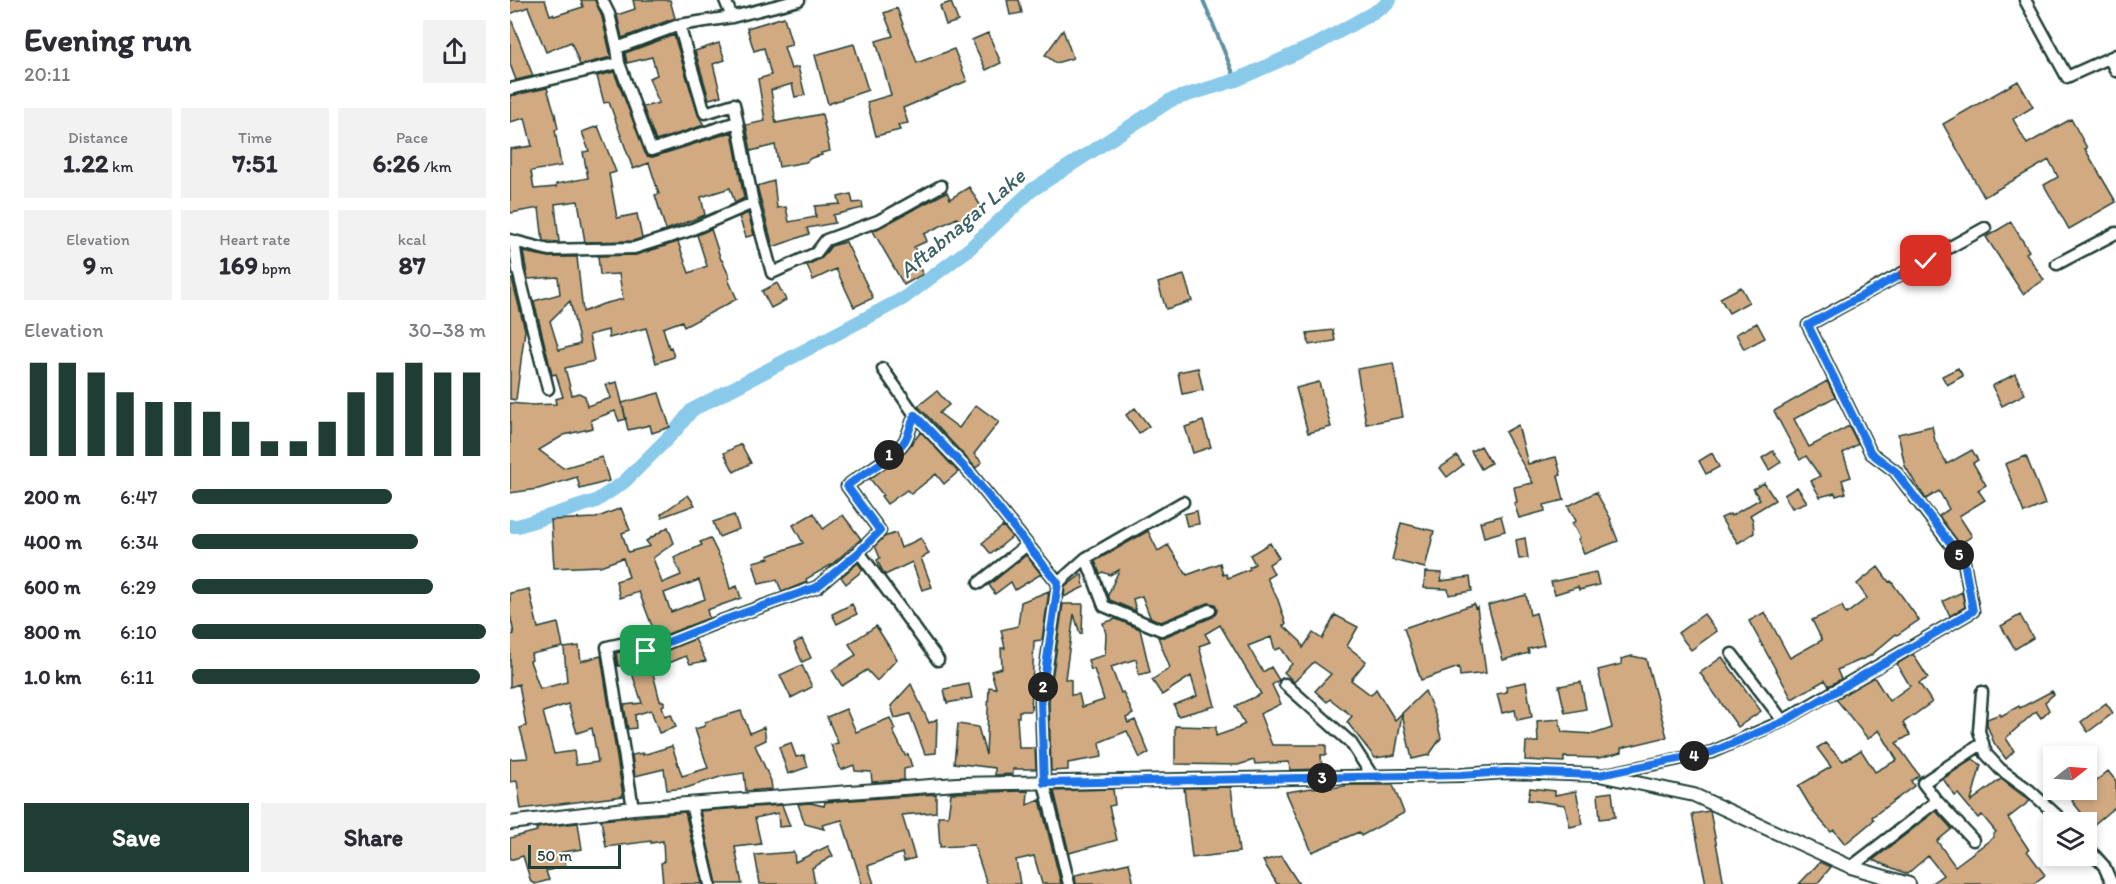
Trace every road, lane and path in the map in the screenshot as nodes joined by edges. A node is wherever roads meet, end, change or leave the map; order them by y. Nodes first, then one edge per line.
1 (602, 0) edge
2 (725, 0) edge
3 (799, 0) edge
4 (2025, 0) edge
5 (732, 17) junction
6 (679, 25) junction
7 (617, 48) junction
8 (2112, 57) edge
9 (619, 63) junction
10 (2116, 71) edge
11 (510, 89) edge
12 (737, 122) junction
13 (940, 186) dead end
14 (753, 203) junction
15 (1985, 228) dead end
16 (2116, 233) edge
17 (512, 240) edge
18 (2057, 264) dead end
19 (883, 369) dead end
20 (548, 389) dead end
21 (915, 415) junction
22 (1183, 502) dead end
23 (1027, 545) junction
24 (859, 552) junction
25 (1086, 558) junction
26 (979, 583) dead end
27 (1058, 583) junction
28 (1210, 610) dead end
29 (1732, 654) dead end
30 (938, 660) dead end
31 (1285, 684) dead end
32 (1982, 692) dead end
33 (1783, 722) junction
34 (1983, 743) junction
35 (1599, 775) junction
36 (1373, 777) junction
37 (1044, 783) junction
38 (1937, 801) junction
39 (691, 804) junction
40 (633, 808) junction
41 (2053, 812) edge
42 (510, 823) edge
43 (1972, 840) dead end
44 (2097, 858) edge
45 (1851, 867) junction
46 (710, 884) edge
47 (1069, 884) edge
48 (1909, 884) edge
49 (2112, 884) edge

1 - 7 street
2 - 5 street
3 - 5 street
4 - 8 street
5 - 6 street
6 - 7 street
6 - 12 street
7 - 9 street
8 - 10 street
9 - 11 street
9 - 12 street
12 - 14 street
13 - 14 street
14 - 17 street
15 - 33 street
16 - 18 street
17 - 20 street
19 - 21 street
21 - 23 street
21 - 24 street
22 - 25 street
23 - 26 street
23 - 27 street
24 - 30 street
24 - 40 street
25 - 27 street
25 - 28 street
27 - 37 street
29 - 33 street
31 - 36 street
32 - 34 street
33 - 35 street
34 - 38 street
34 - 41 street
35 - 36 street
35 - 45 street
36 - 37 street
37 - 39 street
37 - 47 street
38 - 43 street
38 - 45 street
39 - 40 street
39 - 46 street
40 - 42 street
44 - 49 street
45 - 48 street

